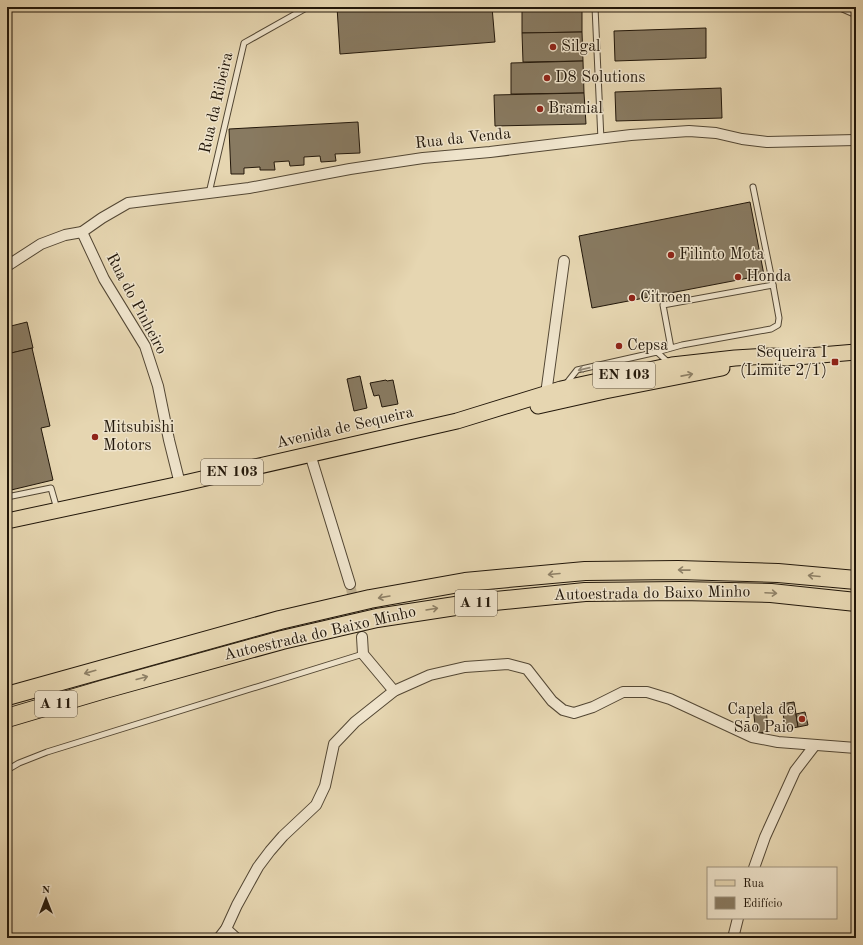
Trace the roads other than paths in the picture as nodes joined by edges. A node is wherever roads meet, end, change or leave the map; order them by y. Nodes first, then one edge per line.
1 (308, 7) edge
2 (595, 7) edge
3 (838, 7) edge
4 (856, 15) edge
5 (601, 140) junction
6 (856, 140) edge
7 (753, 187) dead end
8 (209, 193) junction
9 (82, 232) junction
10 (564, 261) dead end
11 (7, 266) edge
12 (773, 285) junction
13 (671, 348) junction
14 (657, 352) junction
15 (856, 352) edge
16 (796, 357) junction
17 (672, 365) junction
18 (575, 381) junction
19 (626, 387) junction
20 (605, 391) junction
21 (546, 394) junction
22 (457, 421) junction
23 (310, 454) junction
24 (180, 484) junction
25 (7, 497) edge
26 (58, 510) junction
27 (7, 521) edge
28 (856, 580) edge
29 (350, 584) tunnel mouth
30 (856, 602) edge
31 (362, 638) tunnel mouth
32 (363, 654) junction
33 (394, 691) junction
34 (7, 696) edge
35 (7, 718) edge
36 (815, 745) junction
37 (856, 748) edge
38 (7, 770) edge
39 (754, 867) edge
40 (738, 919) edge
41 (226, 929) junction
42 (219, 938) edge
43 (236, 938) edge
44 (733, 938) edge

1 - 8 lane, Rua da Ribeira
2 - 5 lane
3 - 4 lane
5 - 6 street, Rua da Venda
5 - 8 street, Rua da Venda
7 - 12 lane
8 - 9 street, Rua da Venda
9 - 11 street
9 - 24 street, Rua do Pinheiro
10 - 21 street
12 - 13 lane
12 - 13 lane
13 - 14 lane
14 - 17 lane
14 -> 18 lane
15 - 16 main road, Avenida de Sequeira / EN 103
16 - 17 main road, Avenida de Sequeira / EN 103
19 -> 16 main road, Avenida de Sequeira / EN 103
17 - 18 main road, Avenida de Sequeira / EN 103
17 - 19 lane
18 - 20 lane
18 - 21 main road, Avenida de Sequeira / EN 103
19 - 20 main road, Avenida de Sequeira / EN 103
20 - 22 main road, Avenida de Sequeira / EN 103
21 - 22 main road, Avenida de Sequeira / EN 103
22 - 23 main road, Avenida de Sequeira / EN 103
23 - 24 main road, Avenida de Sequeira / EN 103
23 - 29 street
24 - 26 main road, Avenida de Sequeira / EN 103
25 - 26 lane
26 - 27 main road, Avenida de Sequeira / EN 103
28 -> 34 highway, Autoestrada do Baixo Minho / A 11
35 -> 30 highway, Autoestrada do Baixo Minho / A 11
31 - 32 street
32 - 33 street
32 - 38 lane
33 - 36 street
33 - 41 street
36 - 37 street
36 - 39 street
40 - 44 street
41 - 42 street
41 - 43 street

